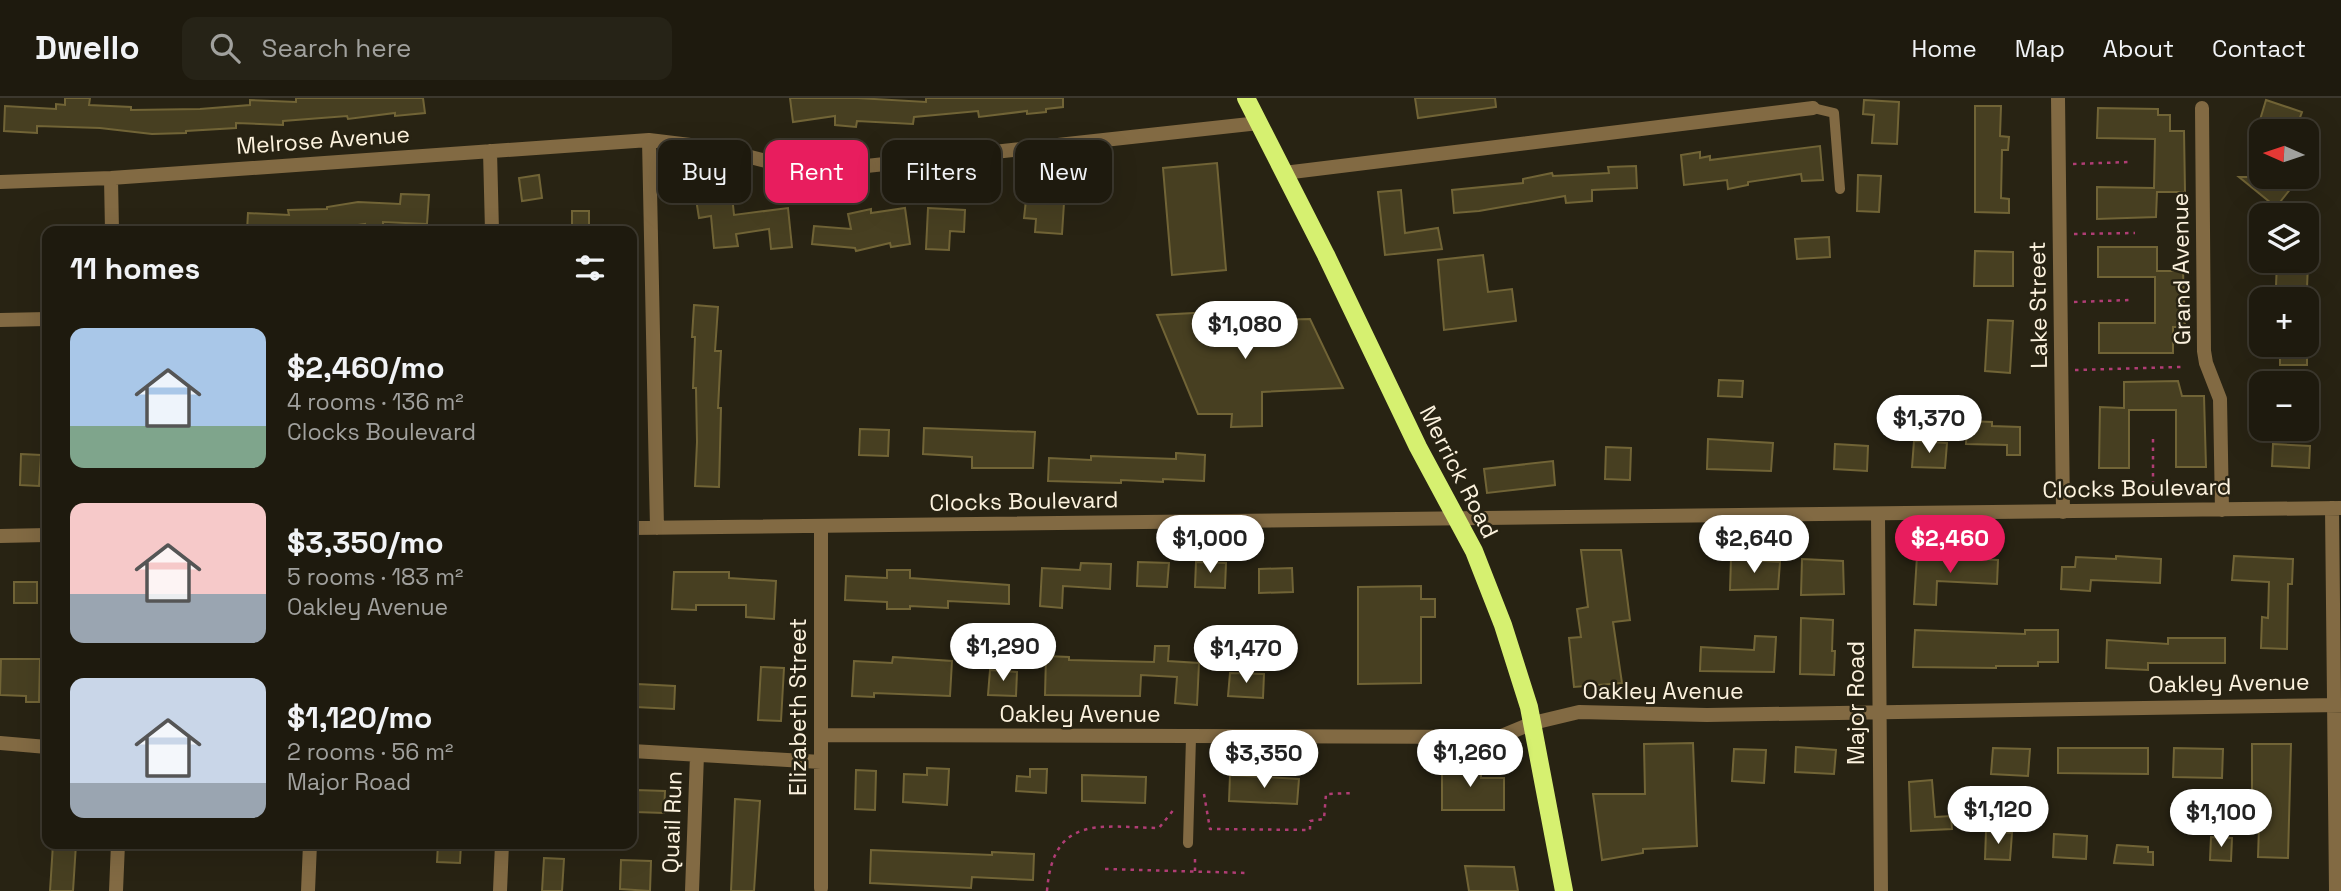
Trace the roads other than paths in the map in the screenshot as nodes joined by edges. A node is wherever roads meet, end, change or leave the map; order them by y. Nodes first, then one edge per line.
1 (1246, 98) edge
2 (2058, 98) edge
3 (1814, 108) joint
4 (2202, 108) dead end
5 (1259, 123) junction
6 (649, 141) junction
7 (490, 151) junction
8 (1284, 173) junction
9 (111, 178) junction
10 (0, 182) edge
11 (1840, 189) dead end
12 (112, 226) edge
13 (492, 226) edge
14 (42, 319) edge
15 (0, 320) edge
16 (2337, 508) edge
17 (2222, 510) junction
18 (2063, 512) junction
19 (1878, 515) junction
20 (1457, 519) junction
21 (821, 526) junction
22 (637, 528) edge
23 (657, 528) junction
24 (0, 536) edge
25 (42, 536) edge
26 (2337, 705) edge
27 (1879, 711) junction
28 (1533, 723) junction
29 (821, 736) junction
30 (1191, 737) junction
31 (0, 743) edge
32 (42, 747) edge
33 (637, 751) edge
34 (697, 755) junction
35 (821, 762) junction
36 (1191, 848) road end
37 (118, 849) edge
38 (310, 849) edge
39 (502, 849) edge
40 (821, 888) dead end
41 (116, 891) edge
42 (308, 891) edge
43 (500, 891) edge
44 (692, 891) edge
45 (1564, 891) edge
46 (1881, 891) edge
47 (2336, 891) edge

1 - 5 main road, Merrick Road
2 - 18 street, Lake Street
3 - 8 street
3 - 11 lane
4 - 17 street, Grand Avenue
5 - 6 street, Melrose Avenue
5 - 8 main road, Merrick Road
6 - 7 street, Melrose Avenue
6 - 23 street
7 - 9 street, Melrose Avenue
7 - 13 street
8 - 20 main road, Merrick Road
9 - 10 street, Melrose Avenue
9 - 12 street
14 - 15 street
16 - 17 street, Clocks Boulevard
16 - 26 street
17 - 18 street, Clocks Boulevard
18 - 19 street, Clocks Boulevard
19 - 20 street, Clocks Boulevard
19 - 27 street, Major Road
20 - 21 street, Clocks Boulevard
20 - 28 main road, Merrick Road
21 - 23 street, Clocks Boulevard
21 - 29 street, Elizabeth Street
22 - 23 street, Clocks Boulevard
24 - 25 street
26 - 27 street, Oakley Avenue
26 - 47 street
27 - 28 street, Oakley Avenue
27 - 46 street, Major Road
28 - 30 street, Oakley Avenue
28 - 45 main road, Merrick Road
29 - 30 street, Oakley Avenue
29 - 35 street, Elizabeth Street
30 - 36 lane
31 - 32 street
33 - 34 street
34 - 35 street
34 - 44 street, Quail Run
35 - 40 street, Elizabeth Street
37 - 41 street
38 - 42 street
39 - 43 street

